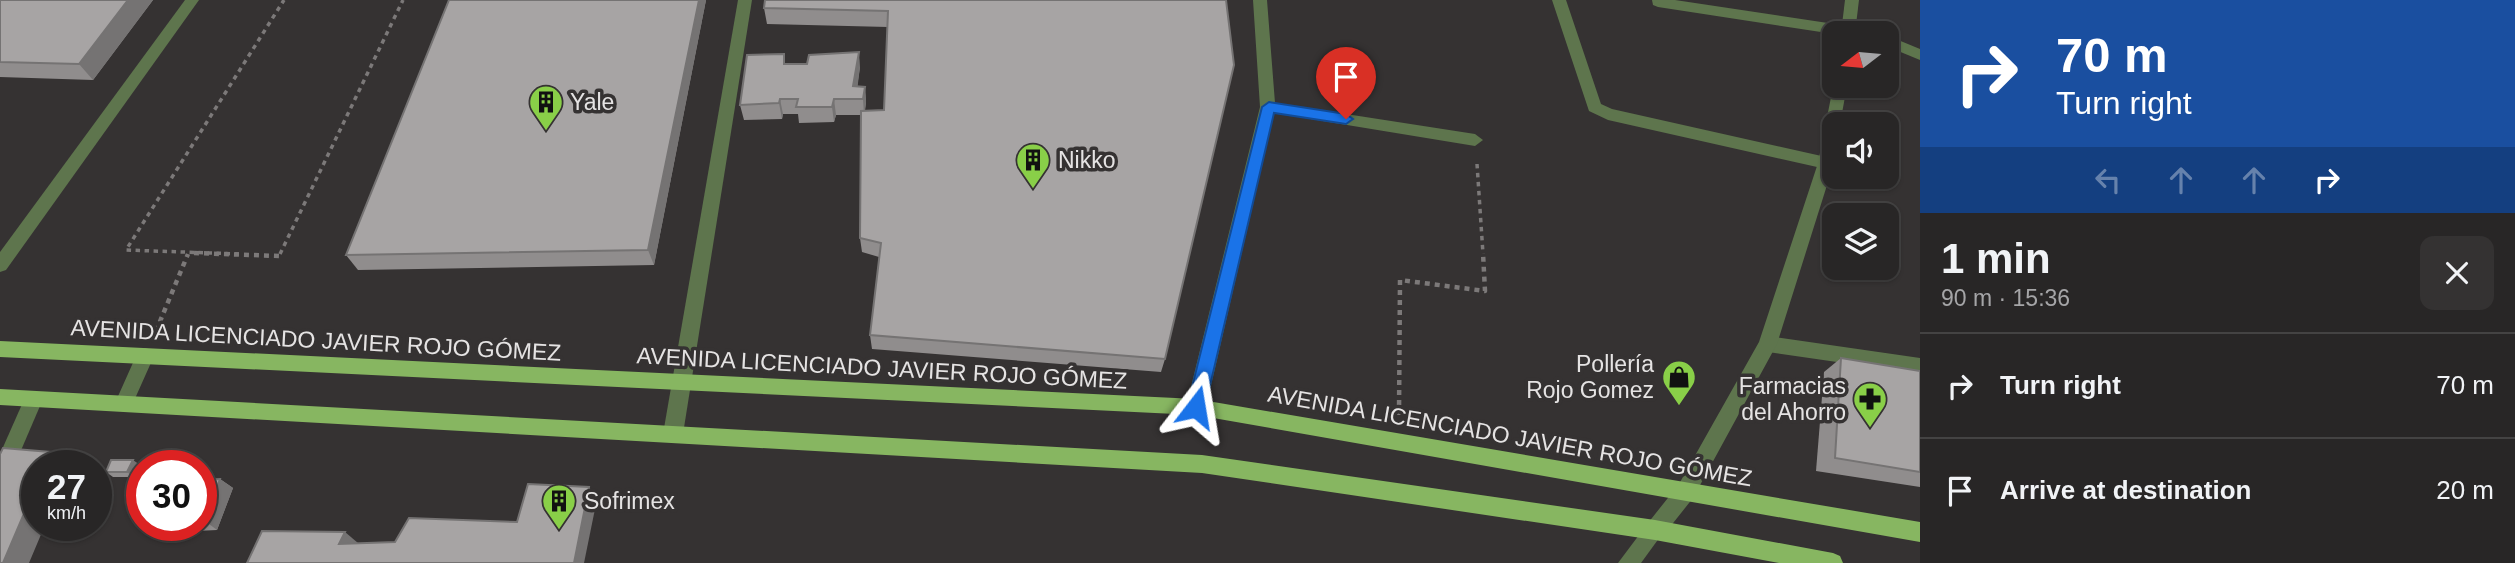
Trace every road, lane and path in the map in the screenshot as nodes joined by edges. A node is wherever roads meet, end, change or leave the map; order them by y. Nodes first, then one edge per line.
1 (192, 0) edge
2 (284, 0) edge
3 (403, 0) edge
4 (745, 0) edge
5 (1260, 0) edge
6 (1559, 0) edge
7 (1852, 0) edge
8 (1658, 2) dead end
9 (1852, 21) edge
10 (1822, 27) edge
11 (1899, 46) edge
12 (1920, 55) edge
13 (1269, 107) junction
14 (1475, 139) joint
15 (1822, 162) edge
16 (1822, 175) edge
17 (188, 254) junction
18 (0, 265) edge
19 (1768, 344) junction
20 (0, 349) edge
21 (145, 356) junction
22 (1920, 366) edge
23 (682, 384) junction
24 (0, 397) edge
25 (34, 399) junction
26 (124, 404) junction
27 (1196, 407) junction
28 (673, 434) junction
29 (1398, 440) junction
30 (0, 477) edge
31 (1686, 491) junction
32 (1655, 530) junction
33 (1920, 532) edge
34 (1822, 562) edge
35 (1628, 563) edge

1 - 18 street
2 - 17 path
3 - 17 path
4 - 23 street
5 - 13 street
6 - 15 street
7 - 9 street
8 - 10 street
11 - 12 street
13 - 14 street
13 - 27 street
14 - 29 path
16 - 19 street
17 - 21 path
19 - 22 street
19 - 31 street
20 - 21 main road, AVENIDA LICENCIADO JAVIER ROJO GÓMEZ
21 - 23 main road, AVENIDA LICENCIADO JAVIER ROJO GÓMEZ
21 - 26 street
23 - 27 main road, AVENIDA LICENCIADO JAVIER ROJO GÓMEZ
23 - 28 street
24 - 25 main road
25 - 26 main road
25 - 30 street
26 - 28 main road
27 - 29 main road, AVENIDA LICENCIADO JAVIER ROJO GÓMEZ
28 - 32 main road
29 - 31 main road, AVENIDA LICENCIADO JAVIER ROJO GÓMEZ
31 - 32 street
31 - 33 main road, AVENIDA LICENCIADO JAVIER ROJO GÓMEZ
32 - 34 main road
32 - 35 street

